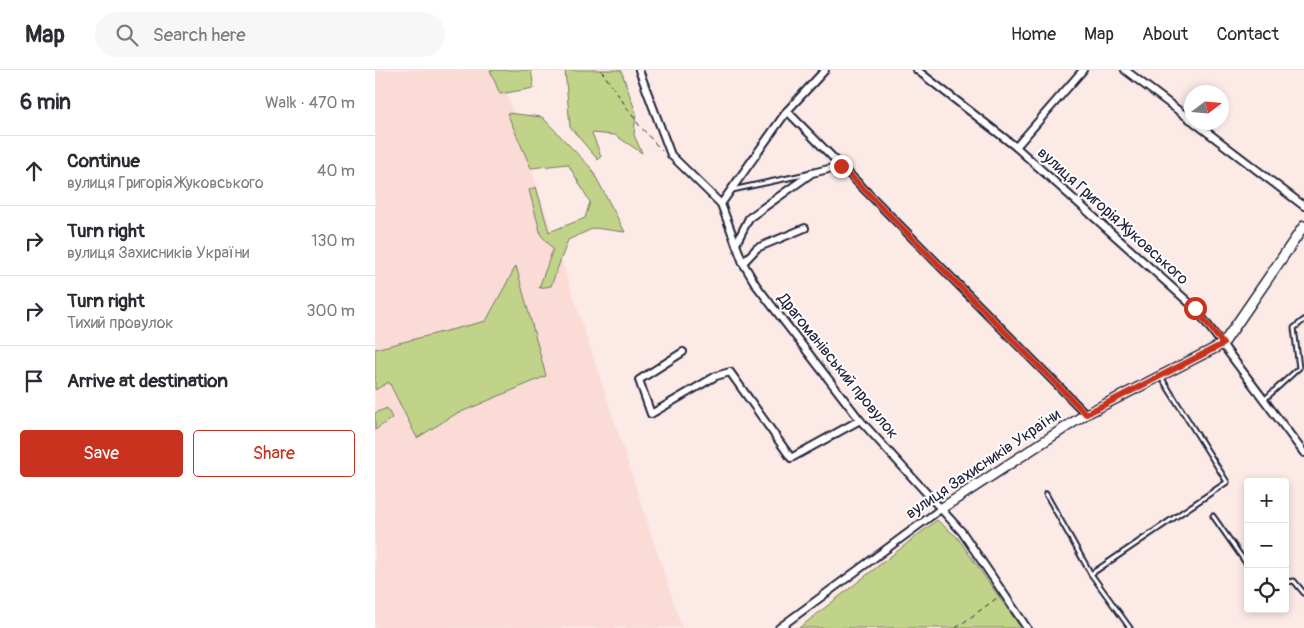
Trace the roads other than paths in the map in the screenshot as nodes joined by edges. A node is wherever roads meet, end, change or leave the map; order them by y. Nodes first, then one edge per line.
1 (639, 70) edge
2 (825, 70) edge
3 (917, 70) edge
4 (1083, 70) edge
5 (1125, 70) edge
6 (787, 111) junction
7 (1184, 114) edge
8 (1205, 130) edge
9 (1016, 147) junction
10 (841, 166) junction
11 (812, 173) junction
12 (730, 191) junction
13 (721, 204) junction
14 (1304, 206) edge
15 (1304, 226) edge
16 (805, 228) dead end
17 (736, 244) junction
18 (743, 263) junction
19 (1304, 320) edge
20 (1223, 344) junction
21 (683, 352) dead end
22 (1160, 376) junction
23 (1264, 399) junction
24 (1086, 414) junction
25 (860, 420) junction
26 (1304, 453) edge
27 (1046, 494) dead end
28 (942, 508) junction
29 (1213, 516) dead end
30 (1244, 560) edge
31 (1091, 574) junction
32 (1289, 582) edge
33 (1304, 593) edge
34 (779, 628) edge
35 (1027, 628) edge
36 (1130, 628) edge

1 - 13 street
2 - 6 street
3 - 9 street, вулиця Григорія Жуковського
4 - 9 street
5 - 7 street
6 - 10 street
6 - 12 street
8 - 14 street
9 - 20 street, вулиця Григорія Жуковського
10 - 11 street
10 - 24 street
11 - 12 lane
11 - 17 street
12 - 13 street
13 - 17 street, Драгоманівський провулок
15 - 20 street, вулиця Захисників України
16 - 18 street
17 - 18 street, Драгоманівський провулок
18 - 25 street, Драгоманівський провулок
19 - 23 lane
20 - 22 street, вулиця Захисників України
20 - 23 street, вулиця Григорія Жуковського
21 - 25 street
22 - 24 street, вулиця Захисників України
22 - 31 lane
23 - 26 street, вулиця Григорія Жуковського
24 - 28 street, вулиця Захисників України
25 - 28 street, Драгоманівський провулок
27 - 31 lane
28 - 34 street, вулиця Захисників України
28 - 35 street, Драгоманівський провулок
29 - 30 lane
31 - 36 lane
32 - 33 lane

